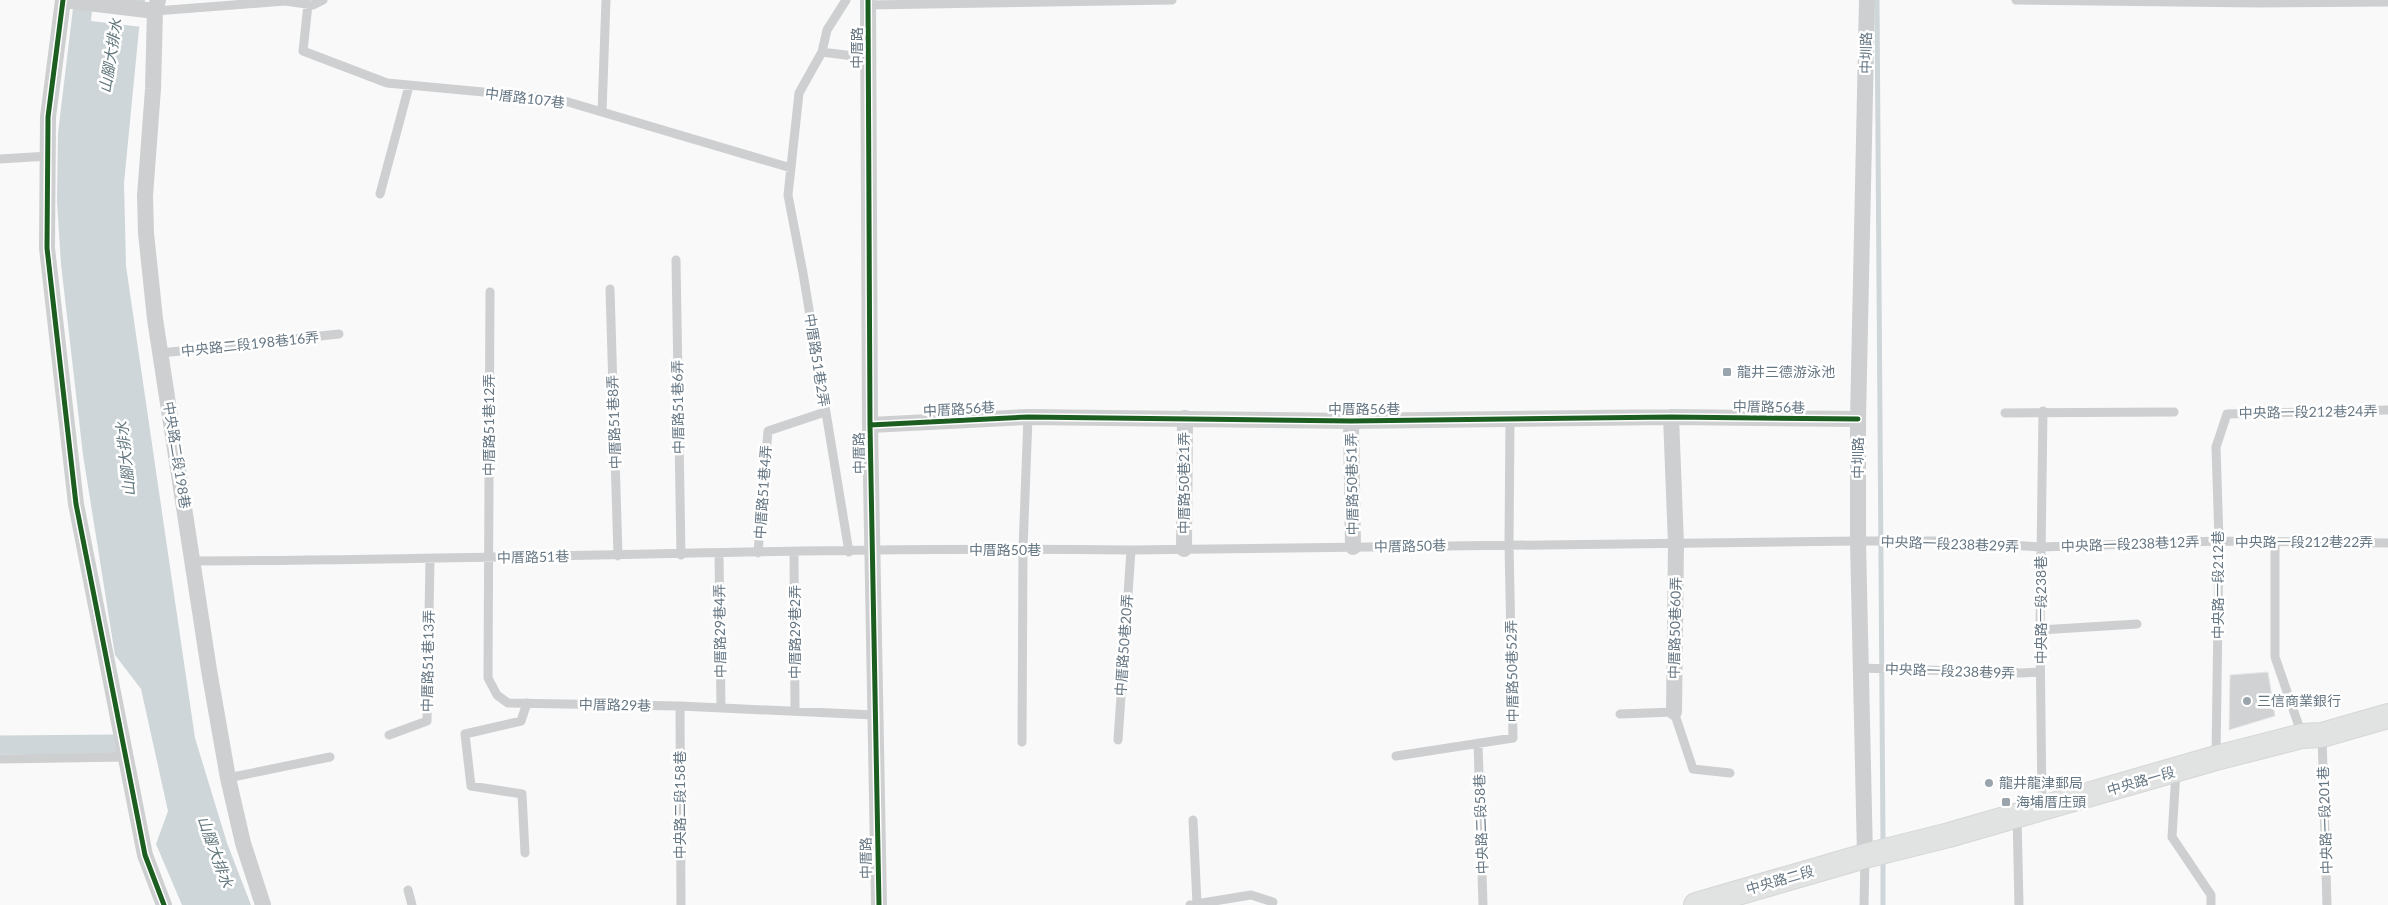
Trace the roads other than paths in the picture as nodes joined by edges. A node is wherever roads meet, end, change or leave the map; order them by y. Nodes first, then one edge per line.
1 (63, 0) edge
2 (323, 0) edge
3 (606, 0) edge
4 (846, 0) edge
5 (1172, 0) edge
6 (1867, 0) edge
7 (2016, 0) edge
8 (868, 2) edge
9 (2388, 2) edge
10 (308, 4) junction
11 (156, 5) edge
12 (822, 52) junction
13 (869, 58) junction
14 (409, 86) junction
15 (602, 112) junction
16 (49, 156) junction
17 (0, 159) edge
18 (791, 168) junction
19 (380, 194) dead end
20 (676, 260) dead end
21 (610, 289) dead end
22 (490, 292) dead end
23 (339, 334) dead end
24 (161, 353) junction
25 (2388, 410) edge
26 (2043, 411) junction
27 (825, 412) junction
28 (2174, 412) dead end
29 (2005, 413) dead end
30 (2228, 414) joint
31 (1028, 417) junction
32 (1671, 417) junction
33 (1185, 418) junction
34 (1510, 418) junction
35 (1858, 419) junction
36 (1351, 421) junction
37 (870, 425) junction
38 (1858, 541) junction
39 (2219, 541) junction
40 (2275, 542) junction
41 (2388, 543) edge
42 (1676, 544) junction
43 (1509, 545) junction
44 (1353, 547) junction
45 (2041, 547) junction
46 (1023, 549) junction
47 (1184, 549) junction
48 (1131, 550) junction
49 (872, 551) junction
50 (849, 552) junction
51 (758, 553) junction
52 (794, 553) junction
53 (720, 554) junction
54 (681, 555) junction
55 (618, 556) junction
56 (489, 558) junction
57 (430, 560) junction
58 (193, 561) junction
59 (2137, 624) dead end
60 (2040, 630) junction
61 (1860, 668) junction
62 (2040, 672) junction
63 (527, 703) junction
64 (680, 706) junction
65 (722, 708) junction
66 (795, 711) junction
67 (1674, 712) junction
68 (1620, 714) dead end
69 (874, 715) junction
70 (2388, 716) edge
71 (389, 735) dead end
72 (2312, 735) junction
73 (1118, 740) dead end
74 (1022, 742) dead end
75 (1478, 743) junction
76 (1396, 756) dead end
77 (127, 757) junction
78 (330, 757) dead end
79 (2216, 758) junction
80 (0, 759) edge
81 (2176, 771) junction
82 (1730, 773) dead end
83 (228, 778) junction
84 (2042, 808) junction
85 (2017, 816) junction
86 (1193, 820) dead end
87 (525, 853) dead end
88 (1865, 856) junction
89 (408, 890) dead end
90 (1273, 902) dead end
91 (1193, 904) edge
92 (164, 905) edge
93 (262, 905) edge
94 (412, 905) edge
95 (681, 905) edge
96 (879, 905) edge
97 (1483, 905) edge
98 (1696, 905) edge
99 (1864, 905) edge
100 (2019, 905) edge
101 (2211, 905) edge
102 (2327, 905) edge

1 - 11 street
1 - 16 street
2 - 10 lane
3 - 15 lane
4 - 12 lane, 中厝路51巷2弄
5 - 8 lane
6 - 35 street, 中圳路
7 - 9 lane
8 - 13 street, 中厝路
10 - 11 lane
10 - 14 lane, 中厝路107巷
11 - 24 street, 中央路二段198巷
12 - 13 lane
12 - 18 lane, 中厝路51巷2弄
13 - 37 street, 中厝路
14 - 15 lane, 中厝路107巷
14 - 19 lane
15 - 18 lane, 中厝路107巷
16 - 17 lane
16 - 77 street
18 - 27 lane, 中厝路51巷2弄
20 - 54 lane, 中厝路51巷6弄
21 - 55 lane, 中厝路51巷8弄
22 - 56 lane, 中厝路51巷12弄
23 - 24 lane, 中央路二段198巷16弄
24 - 58 street, 中央路二段198巷
25 - 30 lane, 中央路一段212巷24弄
26 - 28 lane
26 - 29 lane
26 - 45 lane, 中央路一段238巷
27 - 50 lane, 中厝路51巷2弄
27 - 51 lane, 中厝路51巷4弄
30 - 39 lane, 中央路一段212巷
31 - 33 street, 中厝路56巷
31 - 37 street, 中厝路56巷
31 - 46 lane
32 - 34 street, 中厝路56巷
32 - 35 street, 中厝路56巷
32 - 42 street, 中厝路50巷60弄
33 - 36 street, 中厝路56巷
33 - 47 street, 中厝路50巷21弄
34 - 36 street, 中厝路56巷
34 - 43 lane
35 - 38 street, 中圳路
36 - 44 street, 中厝路50巷51弄
37 - 49 street, 中厝路
38 - 42 lane, 中厝路50巷
38 - 45 lane, 中央路一段238巷29弄
38 - 61 street, 中圳路
39 - 40 lane, 中央路一段212巷22弄
39 - 45 lane, 中央路一段238巷12弄
39 - 79 lane, 中央路一段212巷
40 - 41 lane, 中央路一段212巷22弄
40 - 72 lane, 中央路一段201巷
42 - 43 lane, 中厝路50巷
42 - 67 street, 中厝路50巷60弄
43 - 44 lane, 中厝路50巷
43 - 75 lane, 中厝路50巷52弄
44 - 47 lane, 中厝路50巷
45 - 60 lane, 中央路一段238巷
46 - 48 lane, 中厝路50巷
46 - 49 lane, 中厝路50巷
46 - 74 lane
47 - 48 lane, 中厝路50巷
48 - 73 lane, 中厝路50巷20弄
49 - 50 lane, 中厝路51巷
49 - 69 street, 中厝路
50 - 52 lane, 中厝路51巷
51 - 52 lane, 中厝路51巷
51 - 53 lane, 中厝路51巷
52 - 66 lane, 中厝路29巷2弄
53 - 54 lane, 中厝路51巷
53 - 65 lane, 中厝路29巷4弄
54 - 55 lane, 中厝路51巷
55 - 56 lane, 中厝路51巷
56 - 57 lane, 中厝路51巷
56 - 63 lane, 中厝路29巷
57 - 58 lane, 中厝路51巷
57 - 71 lane, 中厝路51巷13弄
58 - 83 street, 中央路二段198巷
59 - 60 lane
60 - 62 lane, 中央路一段238巷
61 - 62 lane, 中央路一段238巷9弄
61 - 88 street, 中圳路
62 - 84 lane, 中央路一段238巷
63 - 64 lane, 中厝路29巷
63 - 87 lane
64 - 65 lane, 中厝路29巷
64 - 95 lane, 中央路二段158巷
65 - 66 lane, 中厝路29巷
66 - 69 lane, 中厝路29巷
67 - 68 lane
67 - 82 lane, 中厝路50巷60弄
69 - 96 street, 中厝路
70 - 72 street, 中央路一段
72 - 79 street, 中央路一段
72 - 102 lane, 中央路一段201巷
75 - 76 lane, 中厝路50巷52弄
75 - 97 lane, 中央路二段58巷
77 - 80 lane
77 - 92 street
78 - 83 lane
79 - 81 street, 中央路一段
81 - 84 street, 中央路一段
81 - 101 lane
83 - 93 street, 中央路二段198巷
84 - 85 street, 中央路一段
85 - 88 street, 中央路一段
85 - 100 lane
86 - 91 lane
88 - 98 street, 中央路二段
88 - 99 lane
89 - 94 lane
90 - 91 lane

